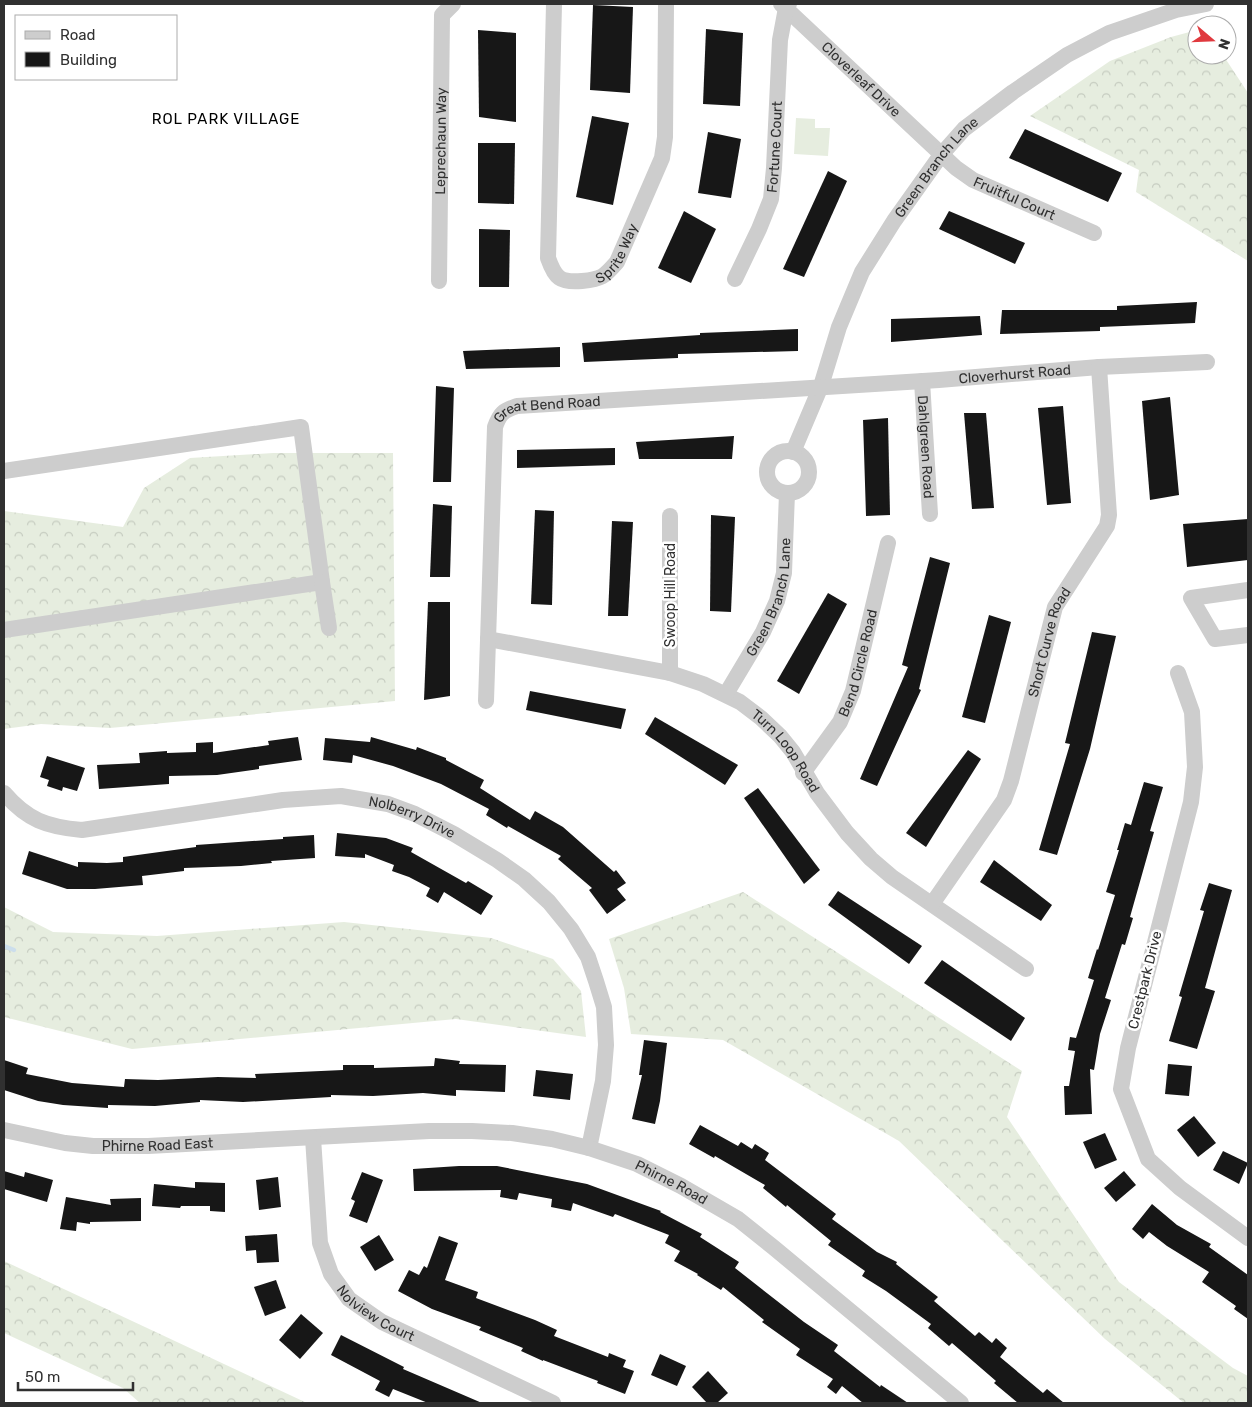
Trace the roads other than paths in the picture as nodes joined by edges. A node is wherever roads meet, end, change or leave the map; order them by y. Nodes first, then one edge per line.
1 (453, 4) edge
2 (554, 4) edge
3 (666, 4) edge
4 (1206, 4) edge
5 (786, 5) edge
6 (1175, 7) edge
7 (941, 155) junction
8 (1094, 234) dead end
9 (735, 279) dead end
10 (439, 281) dead end
11 (1207, 362) dead end
12 (1099, 367) junction
13 (922, 381) junction
14 (821, 386) junction
15 (793, 452) junction
16 (4, 471) edge
17 (787, 494) junction
18 (930, 514) dead end
19 (670, 516) dead end
20 (888, 543) dead end
21 (322, 582) junction
22 (1248, 590) edge
23 (329, 628) dead end
24 (4, 630) edge
25 (1248, 635) edge
26 (488, 639) junction
27 (670, 673) junction
28 (1178, 673) dead end
29 (726, 694) junction
30 (486, 701) dead end
31 (803, 773) junction
32 (4, 793) edge
33 (932, 904) junction
34 (1026, 969) dead end
35 (4, 1130) edge
36 (313, 1138) junction
37 (589, 1148) junction
38 (1248, 1238) edge
39 (553, 1403) edge
40 (961, 1403) edge

1 - 10 street, Leprechaun Way
2 - 3 street, Sprite Way
4 - 6 street, Green Branch Lane
5 - 7 street, Cloverleaf Drive
5 - 9 street, Fortune Court
6 - 7 street, Green Branch Lane
7 - 8 street, Fruitful Court
7 - 14 street, Green Branch Lane
11 - 12 street, Cloverhurst Road
12 - 13 street, Cloverhurst Road
12 - 33 street, Short Curve Road
13 - 14 street, Cloverhurst Road
13 - 18 street, Dahlgreen Road
14 - 15 street, Green Branch Lane
14 - 26 street, Great Bend Road
15 - 17 street
15 - 17 street
16 - 21 street
17 - 29 street, Green Branch Lane
19 - 27 street, Swoop Hill Road
20 - 31 street, Bend Circle Road
21 - 23 street
21 - 24 street
22 - 25 street
26 - 27 street, Turn Loop Road
26 - 30 street, Great Bend Road
27 - 29 street, Turn Loop Road
28 - 38 street, Crestpark Drive
29 - 31 street, Turn Loop Road
31 - 33 street, Turn Loop Road
32 - 37 street, Nolberry Drive
33 - 34 street, Turn Loop Road
35 - 36 street, Phirne Road East
36 - 37 street, Phirne Road
36 - 39 street, Nolview Court
37 - 40 street, Phirne Road

